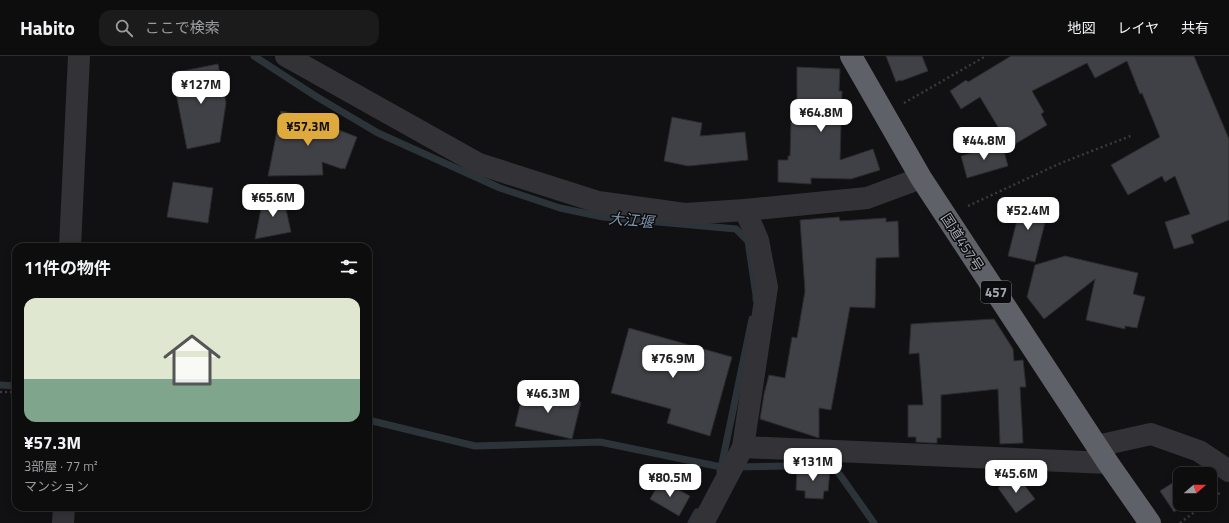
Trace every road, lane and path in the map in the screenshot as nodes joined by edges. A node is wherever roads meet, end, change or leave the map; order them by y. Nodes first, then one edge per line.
1 (79, 56) edge
2 (286, 56) edge
3 (851, 56) edge
4 (986, 56) edge
5 (885, 115) junction
6 (1133, 135) dead end
7 (921, 178) junction
8 (745, 210) junction
9 (946, 217) junction
10 (70, 243) edge
11 (0, 392) edge
12 (12, 392) edge
13 (743, 448) junction
14 (1102, 455) junction
15 (1229, 472) edge
16 (64, 511) edge
17 (1196, 511) edge
18 (63, 523) edge
19 (703, 523) edge
20 (1150, 523) edge
21 (1180, 523) edge

1 - 10 street
2 - 8 street
3 - 5 highway, 国道457号 / 457
4 - 5 path
5 - 7 highway, 国道457号 / 457
6 - 9 path
7 - 8 street
7 - 9 highway, 国道457号 / 457
8 - 13 street
9 - 14 highway, 国道457号 / 457
11 - 12 path
13 - 14 street
13 - 19 street
14 - 15 street
14 - 20 highway, 国道457号 / 457
16 - 18 street
17 - 21 path

